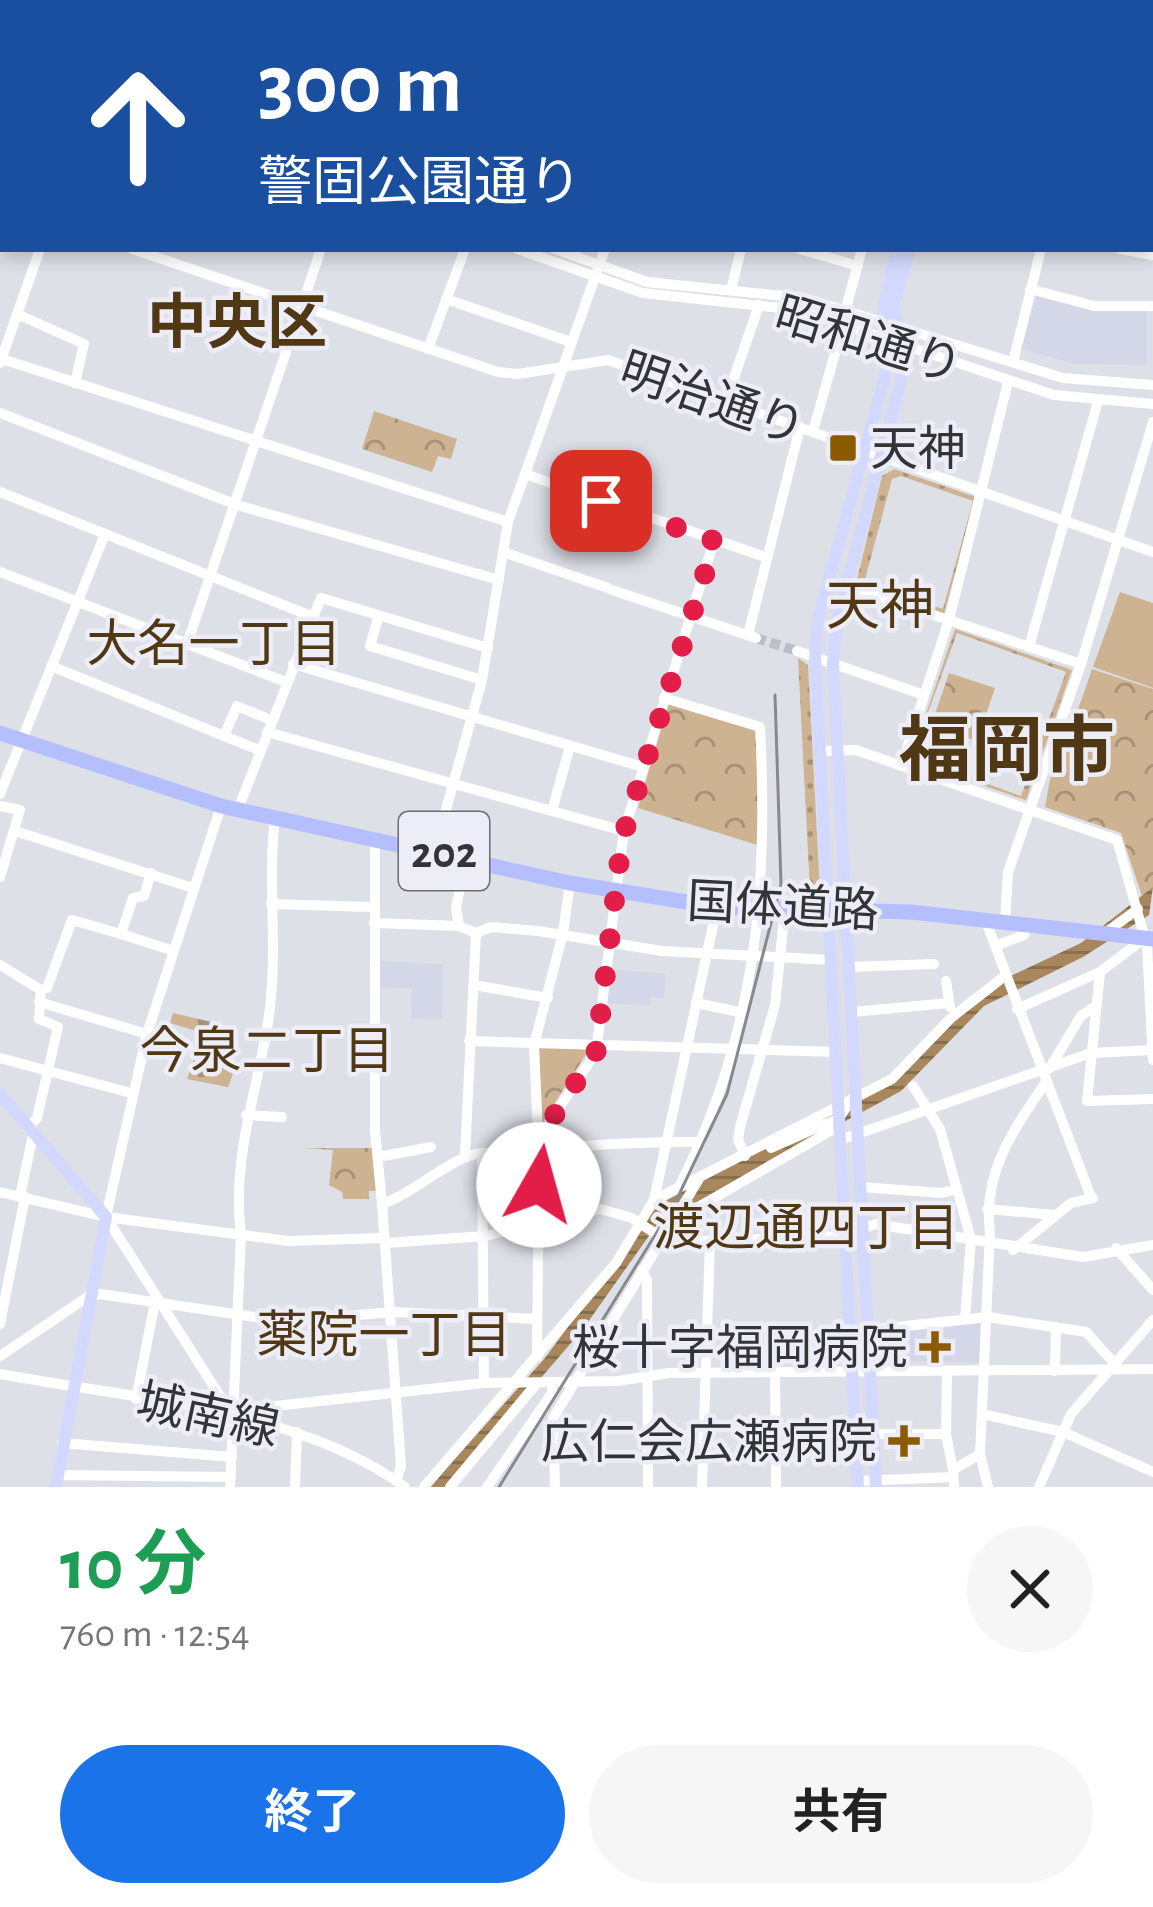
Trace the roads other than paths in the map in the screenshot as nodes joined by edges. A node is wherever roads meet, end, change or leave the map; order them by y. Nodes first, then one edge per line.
1 (39, 252) edge
2 (141, 252) edge
3 (182, 252) edge
4 (320, 252) edge
5 (464, 252) edge
6 (528, 252) edge
7 (561, 252) edge
8 (604, 252) edge
9 (740, 252) edge
10 (810, 252) edge
11 (861, 252) edge
12 (897, 252) edge
13 (909, 252) edge
14 (1040, 252) edge
15 (178, 264) junction
16 (858, 266) junction
17 (597, 271) junction
18 (731, 290) junction
19 (1030, 290) junction
20 (446, 298) junction
21 (759, 305) junction
22 (1153, 306) edge
23 (302, 307) junction
24 (844, 319) junction
25 (10, 321) edge
26 (890, 326) junction
27 (571, 342) junction
28 (895, 345) junction
29 (428, 349) junction
30 (1, 361) edge
31 (1012, 362) junction
32 (563, 364) junction
33 (1026, 367) junction
34 (75, 382) junction
35 (1008, 382) junction
36 (1153, 385) edge
37 (726, 401) junction
38 (1098, 401) junction
39 (1153, 404) edge
40 (0, 413) edge
41 (1153, 422) edge
42 (800, 427) junction
43 (813, 431) junction
44 (258, 442) junction
45 (865, 450) junction
46 (882, 456) junction
47 (525, 474) junction
48 (981, 490) junction
49 (0, 492) edge
50 (237, 505) junction
51 (1064, 521) junction
52 (508, 522) junction
53 (104, 534) junction
54 (1114, 538) junction
55 (715, 541) junction
56 (1153, 551) edge
57 (503, 553) junction
58 (765, 557) junction
59 (0, 572) edge
60 (212, 577) junction
61 (499, 580) junction
62 (846, 586) junction
63 (78, 601) junction
64 (379, 615) junction
65 (689, 615) junction
66 (311, 616) junction
67 (949, 620) junction
68 (187, 644) junction
69 (1029, 647) junction
70 (488, 648) junction
71 (797, 651) tunnel mouth
72 (815, 657) junction
73 (833, 663) junction
74 (293, 664) junction
75 (1081, 664) junction
76 (51, 666) junction
77 (482, 680) junction
78 (286, 682) junction
79 (925, 695) junction
80 (664, 698) junction
81 (474, 717) junction
82 (269, 726) junction
83 (0, 733) edge
84 (224, 736) junction
85 (21, 740) junction
86 (570, 746) junction
87 (259, 750) junction
88 (821, 751) junction
89 (838, 751) junction
90 (901, 766) junction
91 (643, 767) junction
92 (454, 783) junction
93 (0, 794) edge
94 (0, 806) edge
95 (230, 807) junction
96 (1031, 809) junction
97 (552, 811) junction
98 (274, 817) junction
99 (14, 831) junction
100 (624, 831) junction
101 (375, 837) junction
102 (435, 849) junction
103 (467, 857) junction
104 (151, 873) junction
105 (0, 877) edge
106 (570, 883) junction
107 (193, 888) junction
108 (614, 890) junction
109 (271, 904) junction
110 (373, 907) junction
111 (717, 907) junction
112 (760, 908) junction
113 (785, 909) junction
114 (829, 910) junction
115 (847, 911) junction
116 (985, 919) junction
117 (1005, 921) junction
118 (1144, 921) edge
119 (374, 922) junction
120 (1028, 924) junction
121 (459, 926) junction
122 (476, 933) junction
123 (121, 934) junction
124 (563, 934) junction
125 (1106, 934) junction
126 (610, 940) junction
127 (995, 946) junction
128 (174, 951) junction
129 (707, 954) junction
130 (754, 955) junction
131 (783, 957) junction
132 (830, 960) junction
133 (934, 964) dead end
134 (0, 965) edge
135 (849, 967) junction
136 (1100, 972) junction
137 (1006, 976) junction
138 (946, 981) dead end
139 (475, 985) junction
140 (40, 996) junction
141 (548, 998) junction
142 (1152, 1002) edge
143 (949, 1003) junction
144 (696, 1004) junction
145 (1094, 1006) junction
146 (63, 1009) junction
147 (1017, 1010) junction
148 (852, 1012) junction
149 (744, 1013) junction
150 (951, 1018) junction
151 (58, 1028) junction
152 (147, 1034) junction
153 (469, 1041) junction
154 (535, 1041) junction
155 (598, 1044) junction
156 (1153, 1050) edge
157 (734, 1051) junction
158 (762, 1051) junction
159 (685, 1052) junction
160 (836, 1052) junction
161 (1091, 1053) junction
162 (0, 1058) edge
163 (1153, 1060) edge
164 (49, 1068) junction
165 (1045, 1074) junction
166 (913, 1087) dead end
167 (131, 1093) junction
168 (0, 1094) edge
169 (1153, 1099) edge
170 (844, 1112) junction
171 (932, 1112) junction
172 (246, 1115) junction
173 (282, 1117) dead end
174 (30, 1132) junction
175 (858, 1137) junction
176 (664, 1142) junction
177 (701, 1142) junction
178 (538, 1145) junction
179 (431, 1147) dead end
180 (482, 1153) junction
181 (752, 1153) junction
182 (465, 1155) junction
183 (378, 1157) junction
184 (698, 1181) junction
185 (679, 1187) junction
186 (860, 1187) junction
187 (957, 1189) junction
188 (0, 1192) edge
189 (22, 1196) junction
190 (654, 1200) junction
191 (382, 1204) junction
192 (987, 1207) junction
193 (962, 1209) junction
194 (1054, 1215) junction
195 (106, 1217) junction
196 (676, 1220) junction
197 (538, 1223) junction
198 (639, 1225) junction
199 (862, 1227) junction
200 (241, 1234) junction
201 (485, 1236) junction
202 (846, 1236) junction
203 (382, 1238) junction
204 (657, 1238) junction
205 (971, 1238) junction
206 (710, 1241) junction
207 (1153, 1245) edge
208 (989, 1246) junction
209 (1116, 1248) junction
210 (1013, 1250) junction
211 (642, 1270) junction
212 (1153, 1290) edge
213 (88, 1296) junction
214 (159, 1303) junction
215 (387, 1312) junction
216 (238, 1314) junction
217 (484, 1317) junction
218 (988, 1317) junction
219 (536, 1319) junction
220 (965, 1319) junction
221 (1153, 1320) edge
222 (0, 1324) edge
223 (1056, 1328) junction
224 (868, 1330) junction
225 (0, 1356) edge
226 (537, 1358) junction
227 (1111, 1367) junction
228 (1153, 1370) edge
229 (775, 1371) junction
230 (852, 1371) junction
231 (871, 1371) junction
232 (1055, 1371) junction
233 (706, 1372) junction
234 (946, 1372) junction
235 (986, 1372) junction
236 (0, 1374) edge
237 (644, 1378) junction
238 (518, 1381) junction
239 (537, 1382) junction
240 (552, 1382) junction
241 (574, 1382) junction
242 (484, 1383) junction
243 (70, 1388) junction
244 (395, 1393) junction
245 (136, 1399) junction
246 (982, 1414) junction
247 (234, 1418) junction
248 (262, 1424) junction
249 (297, 1432) junction
250 (1064, 1432) junction
251 (873, 1434) junction
252 (946, 1434) junction
253 (62, 1443) junction
254 (185, 1454) junction
255 (980, 1454) junction
256 (232, 1457) junction
257 (1153, 1472) edge
258 (183, 1475) junction
259 (953, 1478) edge
260 (57, 1481) edge
261 (231, 1482) edge
262 (876, 1483) edge
263 (401, 1484) edge
264 (858, 1484) edge
265 (295, 1487) edge
266 (424, 1487) edge
267 (451, 1487) edge
268 (487, 1487) edge
269 (555, 1487) edge
270 (648, 1487) edge
271 (702, 1487) edge
272 (776, 1487) edge
273 (988, 1487) edge
274 (1040, 1487) edge

1 - 25 street
2 - 15 street, 明治通り
3 - 15 street
4 - 23 street
5 - 20 street
6 - 17 street, 昭和通り
7 - 17 street, 昭和通り
8 - 17 street
9 - 18 street
10 - 16 street
11 - 16 street
12 - 26 main road
13 - 26 main road
14 - 19 street
15 - 23 street, 明治通り
16 - 24 street
17 - 18 street, 昭和通り
17 - 21 street, 昭和通り
17 - 27 street
18 - 24 street, 昭和通り
19 - 22 street
19 - 31 street
20 - 27 street
20 - 29 street
21 - 24 street, 昭和通り
21 - 37 street
23 - 29 street, 明治通り
23 - 44 street
24 - 26 street, 昭和通り
24 - 28 street, 昭和通り
24 - 43 street
25 - 30 street
25 - 34 street
26 - 28 main road
26 - 31 street, 昭和通り
27 - 32 street
28 - 35 street, 昭和通り
28 - 45 main road
28 - 46 main road
29 - 32 street, 明治通り
30 - 34 street
31 - 33 street, 昭和通り
32 - 37 street, 明治通り
32 - 47 street
33 - 36 street, 昭和通り
33 - 38 street
34 - 44 street
35 - 38 street, 昭和通り
35 - 48 street
37 - 42 street, 明治通り
38 - 39 street, 昭和通り
38 - 51 street
40 - 50 street
41 - 54 street
42 - 43 street, 明治通り
42 - 58 street
43 - 45 street, 明治通り
44 - 50 street
44 - 52 street
45 - 46 street, 明治通り
45 - 72 main road
46 - 48 street, 明治通り
46 - 62 main road
47 - 52 street
47 - 55 street
48 - 51 street, 明治通り
48 - 67 street
49 - 53 street
50 - 60 street
50 - 61 street
51 - 54 street, 明治通り
51 - 69 street
52 - 57 street
53 - 60 street
53 - 63 street
54 - 56 street, 明治通り
54 - 75 street
55 - 58 street
55 - 65 street
57 - 61 street
57 - 65 street
58 - 65 street
59 - 63 street
60 - 66 street
60 - 68 street
61 - 70 street
62 - 67 street
62 - 73 main road
63 - 68 street
63 - 76 street
64 - 66 street
64 - 70 street
64 - 77 street
65 - 80 street
66 - 74 street
67 - 69 street
67 - 79 street
68 - 78 street
69 - 75 street
70 - 77 street
71 - 72 street
72 - 73 street
72 - 88 main road
73 - 79 street
73 - 89 main road
74 - 78 street
74 - 81 street
75 - 96 street
76 - 84 street
76 - 85 street
77 - 81 street
78 - 82 street
79 - 90 street
80 - 91 street
80 - 112 street
81 - 86 street
81 - 92 street
82 - 84 street
82 - 87 street
82 - 92 street
83 - 85 highway, 国体道路 / 202
84 - 87 street
85 - 93 street
85 - 95 highway, 国体道路 / 202
86 - 91 street
86 - 97 street
87 - 95 street
88 - 89 street
88 - 114 main road
89 - 90 street
89 - 115 main road
90 - 96 street
91 - 100 street
92 - 97 street
92 - 102 street
94 - 99 street
95 - 98 highway, 国体道路 / 202
95 - 107 street
96 - 117 street
96 - 118 street
97 - 100 street
98 - 101 highway, 国体道路 / 202
98 - 109 street
99 - 104 street
99 - 105 street
100 - 108 street
101 - 102 highway, 国体道路 / 202
101 - 110 street
102 - 103 highway, 国体道路 / 202
103 - 106 highway, 国体道路 / 202
103 - 121 street
104 - 107 street
104 - 123 street
106 - 108 highway, 国体道路 / 202
106 - 124 street
107 - 128 street
108 - 111 highway, 国体道路 / 202
108 - 126 street
109 - 110 street
109 - 172 street
110 - 119 street
111 - 112 highway, 国体道路 / 202
111 - 129 street
112 - 113 highway, 国体道路 / 202
112 - 130 street
113 - 114 highway, 国体道路 / 202
113 - 131 street
114 - 115 highway, 国体道路 / 202
114 - 132 main road
115 - 116 highway, 国体道路 / 202
115 - 135 main road
116 - 117 highway, 国体道路 / 202
116 - 127 street
117 - 120 highway, 国体道路 / 202
118 - 125 highway, 国体道路 / 202
118 - 125 street
118 - 136 street
118 - 142 street
119 - 121 street
119 - 183 street
120 - 125 highway, 国体道路 / 202
120 - 127 street
121 - 122 street
122 - 124 street
122 - 139 street
123 - 128 street
123 - 140 street
124 - 126 street
124 - 141 street
126 - 129 street
126 - 155 street
127 - 137 street
128 - 152 street
129 - 130 street
129 - 144 street
130 - 131 street
130 - 149 street
131 - 132 street
131 - 158 street
132 - 160 main road
133 - 135 street
134 - 140 street
135 - 148 main road
136 - 145 street
136 - 147 street
137 - 147 street
137 - 150 street
138 - 143 street
139 - 141 street
139 - 153 street
140 - 146 street
140 - 151 street
141 - 154 street
142 - 156 street
143 - 148 street
143 - 150 street
144 - 149 street
144 - 159 street
145 - 161 street
145 - 165 street
146 - 151 street
146 - 152 street
147 - 165 street
148 - 170 main road
149 - 157 street
150 - 170 street
151 - 164 street
152 - 167 street
153 - 154 street
153 - 182 street
154 - 155 street
154 - 178 street
155 - 159 street
155 - 178 street
156 - 161 street
156 - 163 street
157 - 158 street
157 - 159 street
157 - 177 street
158 - 160 street
158 - 181 street
159 - 176 street
160 - 170 main road
161 - 165 street
161 - 169 street
162 - 164 street
164 - 167 street
164 - 174 street
165 - 171 street
165 - 192 street
165 - 194 street
166 - 171 street
167 - 195 street
168 - 174 main road
170 - 175 street
170 - 175 main road
170 - 181 street
170 - 196 street
170 - 202 main road
171 - 175 street
171 - 187 street
172 - 173 street
172 - 200 street
174 - 189 street
174 - 195 main road
175 - 186 main road
176 - 177 street
176 - 178 street
176 - 190 street
177 - 185 street
178 - 180 street
178 - 197 street
179 - 183 street
180 - 182 street
180 - 201 street
181 - 184 street
182 - 191 street
183 - 191 street
184 - 185 street
184 - 196 street
185 - 190 street
186 - 187 street
186 - 199 main road
187 - 193 street
188 - 189 street
189 - 195 street
189 - 222 street
190 - 198 street
191 - 203 street
192 - 193 street
192 - 194 street
192 - 208 street
193 - 205 street
194 - 210 street
195 - 200 street
195 - 213 main road
195 - 214 street
196 - 204 street
197 - 198 street
197 - 201 street
197 - 219 street
198 - 204 street
198 - 226 street
199 - 202 street
199 - 205 street
199 - 224 main road
200 - 203 street
200 - 216 street
201 - 203 street
201 - 217 street
202 - 206 street
202 - 230 main road
203 - 215 street
204 - 206 street
204 - 211 street
205 - 208 street
205 - 220 street
206 - 233 street
207 - 209 street
208 - 210 street
208 - 218 street
209 - 210 street
209 - 212 street
211 - 237 street
211 - 241 street
213 - 214 street
213 - 225 street
213 - 243 main road
214 - 216 street
214 - 245 street
214 - 247 street
215 - 216 street
215 - 217 street
215 - 244 street
216 - 247 street
217 - 219 street
217 - 242 street
218 - 220 street
218 - 223 street
218 - 235 street
219 - 226 street
220 - 224 street
221 - 227 street
223 - 227 street
223 - 232 street
224 - 231 main road
226 - 238 street
227 - 228 street
227 - 232 street
227 - 250 street
229 - 230 street
229 - 233 street
229 - 272 street
230 - 231 street
230 - 264 main road
231 - 234 street
231 - 251 main road
232 - 235 street
233 - 237 street
233 - 271 street
234 - 235 street
234 - 252 street
235 - 246 street
236 - 243 street, 城南線
237 - 241 street
237 - 270 street
238 - 239 street
238 - 242 street
238 - 266 street
239 - 240 street
239 - 267 street
240 - 241 street
240 - 268 street
241 - 269 street
242 - 244 street
243 - 245 street, 城南線
243 - 253 main road
244 - 248 street
244 - 263 street
245 - 247 street, 城南線
246 - 250 street
246 - 255 street
247 - 248 street, 城南線
247 - 256 street
248 - 249 street, 城南線
249 - 263 street, 城南線
249 - 265 street
250 - 257 street
250 - 274 street
251 - 252 street
251 - 262 main road
252 - 259 street
253 - 254 street
253 - 260 main road
254 - 256 street
254 - 258 street
255 - 259 street
255 - 273 street
256 - 261 street
258 - 260 street
258 - 261 street
259 - 262 street
262 - 264 street

